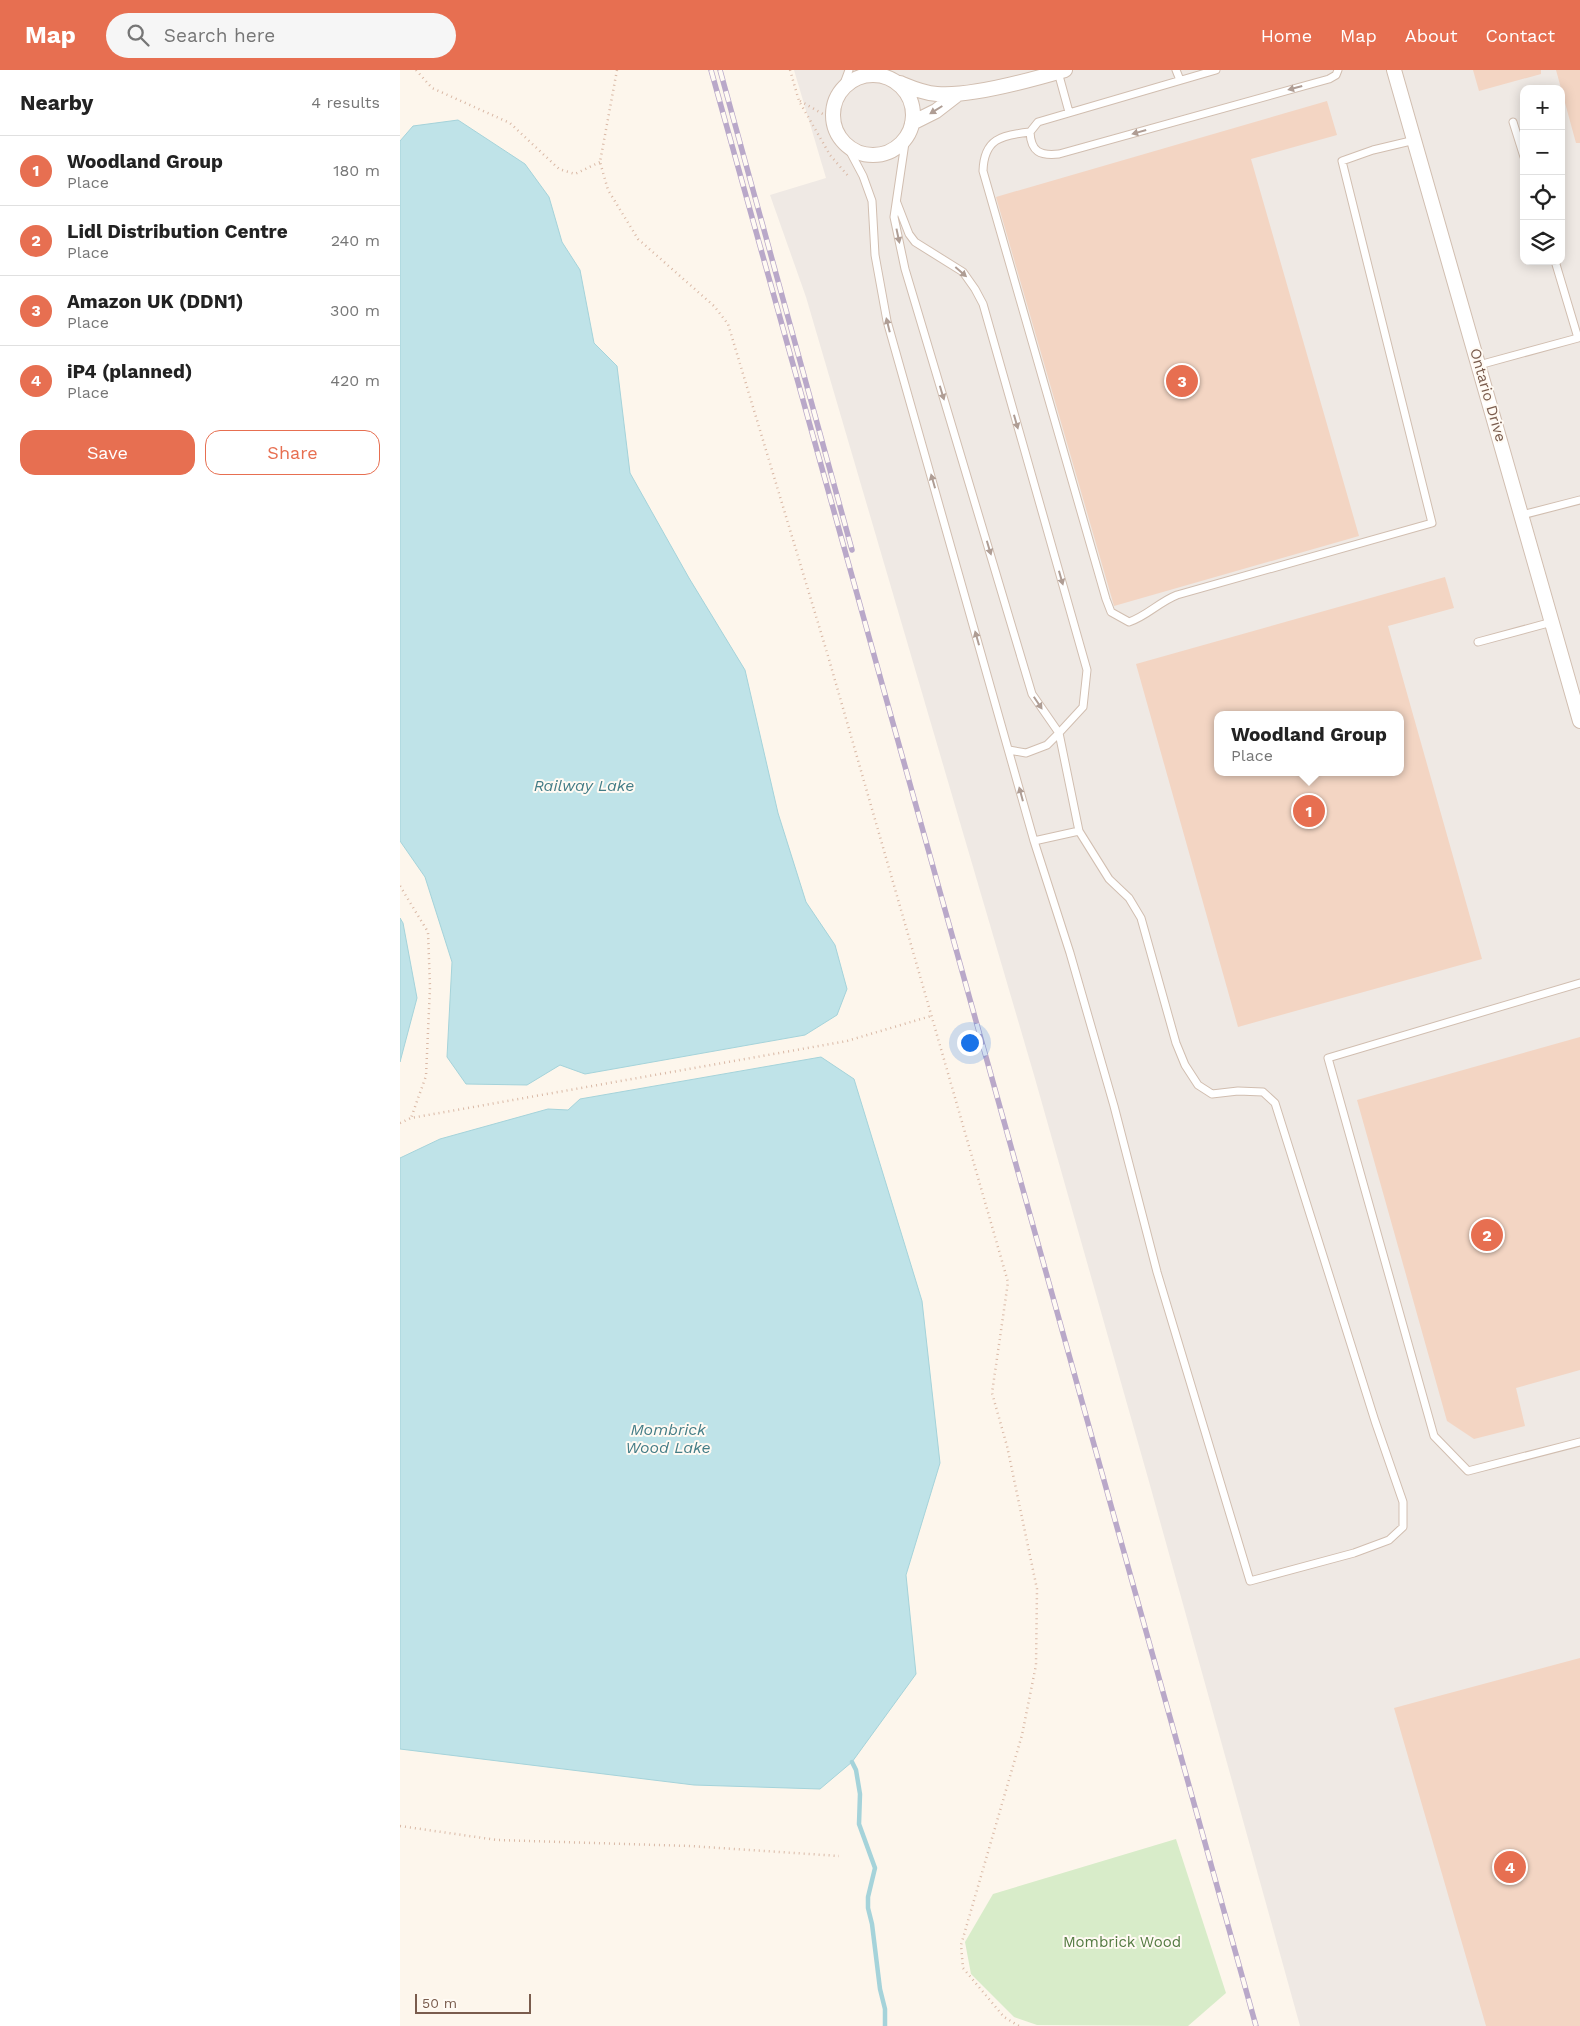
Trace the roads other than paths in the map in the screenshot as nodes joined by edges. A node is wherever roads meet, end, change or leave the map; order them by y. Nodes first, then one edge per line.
1 (849, 70) edge
2 (1176, 70) edge
3 (1216, 70) edge
4 (1338, 70) edge
5 (1394, 70) edge
6 (1061, 71) edge
7 (885, 74) edge
8 (1180, 80) junction
9 (842, 89) junction
10 (958, 94) junction
11 (1069, 112) junction
12 (1514, 122) dead end
13 (909, 130) junction
14 (1030, 132) junction
15 (1415, 140) junction
16 (1520, 143) edge
17 (846, 144) junction
18 (896, 200) junction
19 (1556, 265) edge
20 (1479, 365) junction
21 (1580, 500) edge
22 (1522, 515) junction
23 (1553, 622) junction
24 (1478, 642) dead end
25 (1580, 721) edge
26 (1059, 733) junction
27 (1009, 750) junction
28 (1079, 831) junction
29 (1034, 841) junction
30 (1580, 984) edge
31 (1580, 1442) edge

1 - 9 lane
2 - 8 lane
3 - 8 lane
4 -> 14 lane
5 - 15 street, Ontario Drive
6 - 10 street
6 - 11 lane
7 - 9 street
7 - 10 street
7 - 13 street
8 - 11 lane
9 - 17 street
10 -> 13 street
11 - 14 lane
12 - 16 lane
13 - 17 street
13 - 18 lane
14 - 15 lane
15 - 20 street, Ontario Drive
27 -> 17 lane
18 -> 26 lane
18 -> 26 lane
19 - 20 lane
20 - 22 street, Ontario Drive
21 - 22 lane
22 - 23 street, Ontario Drive
23 - 24 lane
23 - 25 street, Ontario Drive
26 - 27 lane
26 - 28 lane
29 -> 27 lane
28 - 29 lane
28 - 29 lane
30 - 31 lane

